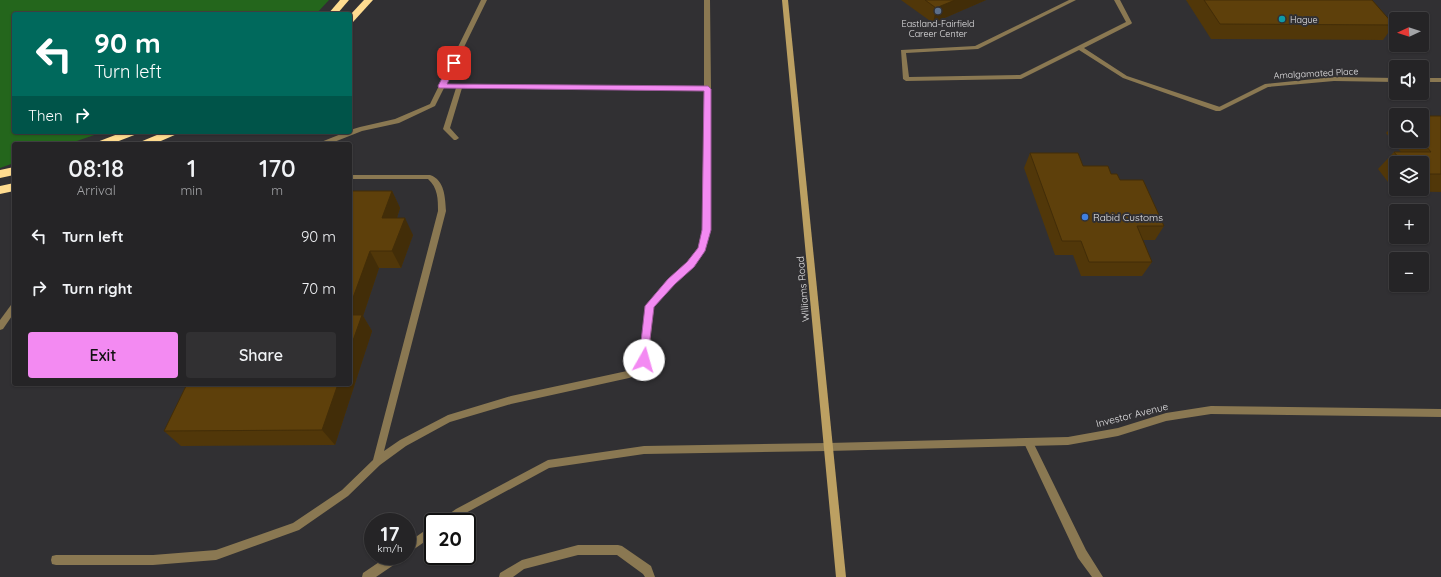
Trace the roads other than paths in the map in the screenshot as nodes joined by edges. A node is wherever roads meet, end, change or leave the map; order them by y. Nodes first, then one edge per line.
1 (345, 0) edge
2 (369, 0) edge
3 (484, 0) edge
4 (707, 0) edge
5 (785, 0) edge
6 (1073, 0) edge
7 (1117, 0) edge
8 (334, 12) edge
9 (352, 18) edge
10 (1080, 48) junction
11 (1389, 80) edge
12 (1429, 80) edge
13 (1441, 80) edge
14 (442, 86) junction
15 (460, 86) junction
16 (708, 89) junction
17 (352, 132) edge
18 (128, 134) edge
19 (168, 134) edge
20 (348, 134) edge
21 (456, 138) dead end
22 (106, 142) edge
23 (149, 142) edge
24 (328, 142) edge
25 (12, 171) edge
26 (0, 174) edge
27 (352, 177) edge
28 (12, 187) edge
29 (0, 190) edge
30 (12, 310) edge
31 (0, 327) edge
32 (1441, 413) edge
33 (1029, 443) junction
34 (828, 447) junction
35 (377, 462) junction
36 (458, 513) edge
37 (56, 560) dead end
38 (384, 565) edge
39 (367, 577) edge
40 (504, 577) edge
41 (650, 577) edge
42 (841, 577) edge
43 (1098, 577) edge

1 - 8 highway
2 - 9 highway
3 - 14 street
4 - 16 street
5 - 34 main road, Williams Road
6 - 10 street
7 - 10 street
10 - 11 street, Amalgamated Place
12 - 13 street
14 - 15 street
14 - 17 street
15 - 16 street
15 - 21 street
16 - 35 street
18 - 22 highway
19 - 23 highway
20 - 24 street
25 - 26 highway
27 - 35 street
28 - 29 highway
30 - 31 street
32 - 33 street, Investor Avenue
33 - 34 street, Investor Avenue
33 - 43 street
34 - 36 street, Investor Avenue
34 - 42 main road, Williams Road
35 - 37 street
38 - 39 street
40 - 41 street

